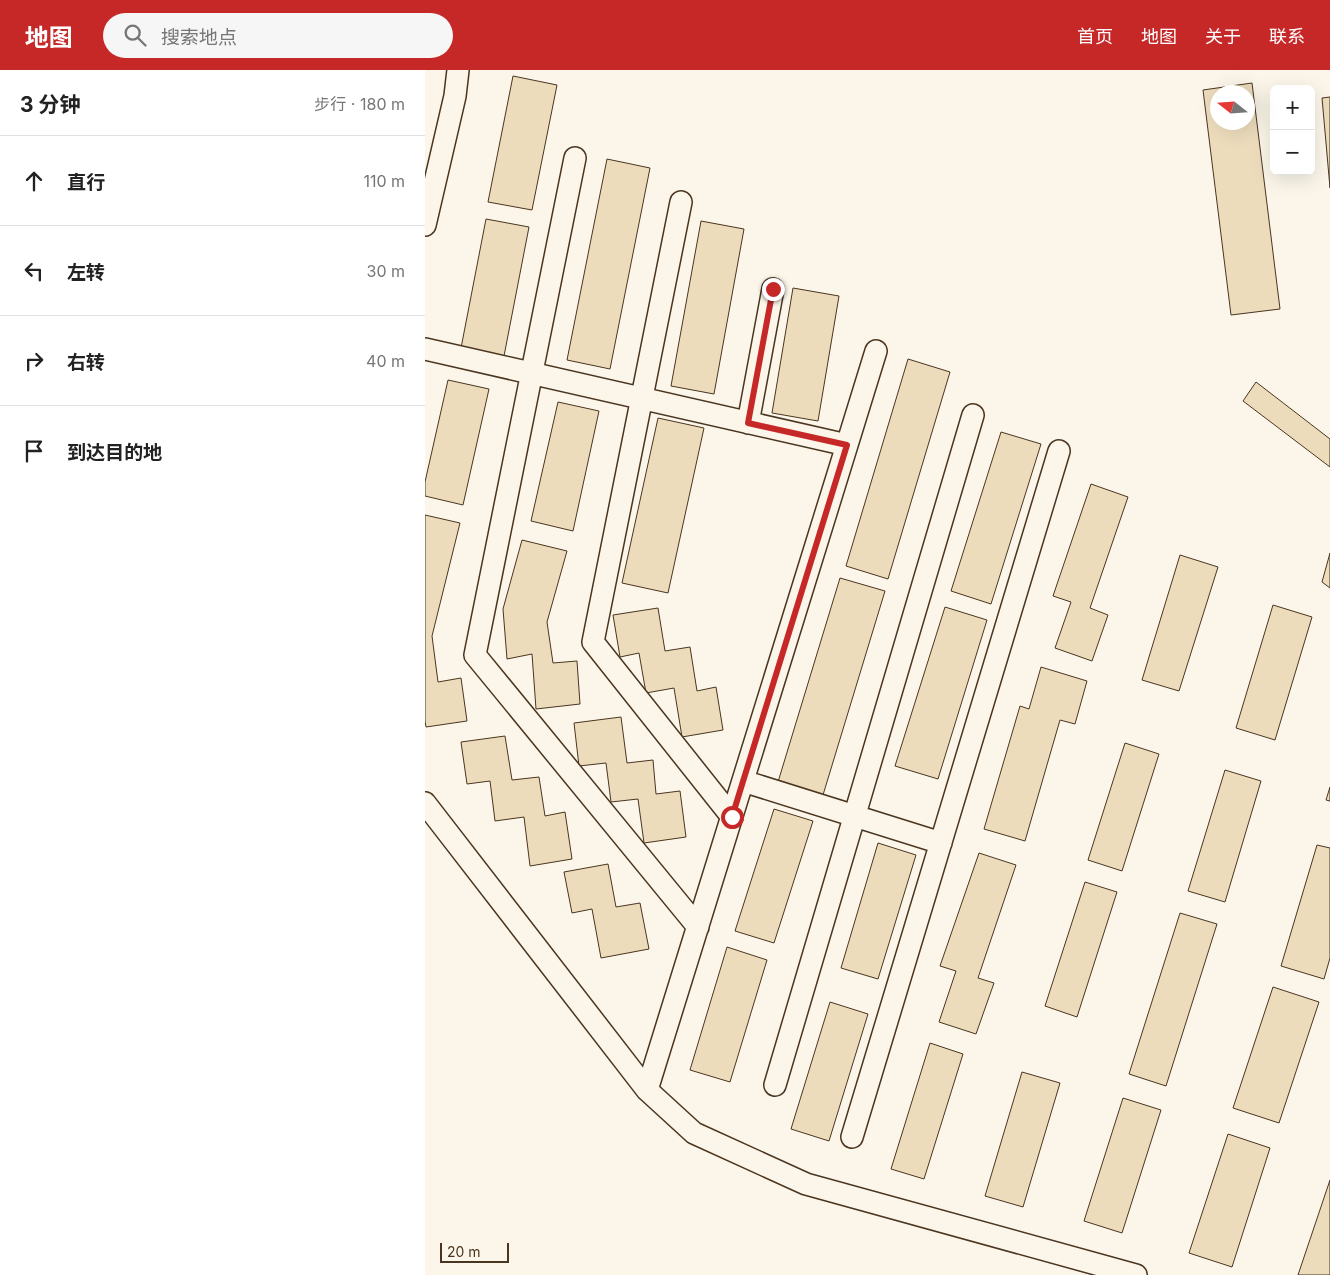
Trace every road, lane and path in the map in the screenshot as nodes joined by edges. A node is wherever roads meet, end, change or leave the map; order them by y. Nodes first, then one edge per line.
1 (458, 70) edge
2 (575, 158) dead end
3 (681, 202) dead end
4 (425, 225) edge
5 (773, 289) dead end
6 (425, 349) edge
7 (876, 351) dead end
8 (531, 374) junction
9 (641, 399) junction
10 (973, 415) dead end
11 (748, 423) junction
12 (847, 445) junction
13 (1059, 451) dead end
14 (743, 781) junction
15 (425, 803) edge
16 (854, 816) junction
17 (732, 817) junction
18 (941, 842) junction
19 (698, 927) junction
20 (775, 1085) dead end
21 (647, 1090) junction
22 (852, 1137) dead end
23 (1136, 1275) edge

1 - 4 street
2 - 8 street
3 - 9 street
5 - 11 street
6 - 8 street
7 - 12 street
8 - 9 street
8 - 19 street
9 - 11 street
9 - 17 street
10 - 16 street
11 - 12 street
12 - 14 street
13 - 18 street
14 - 16 street
14 - 17 street
15 - 21 street
16 - 18 street
16 - 20 street
17 - 19 street
18 - 22 street
19 - 21 street
21 - 23 street

